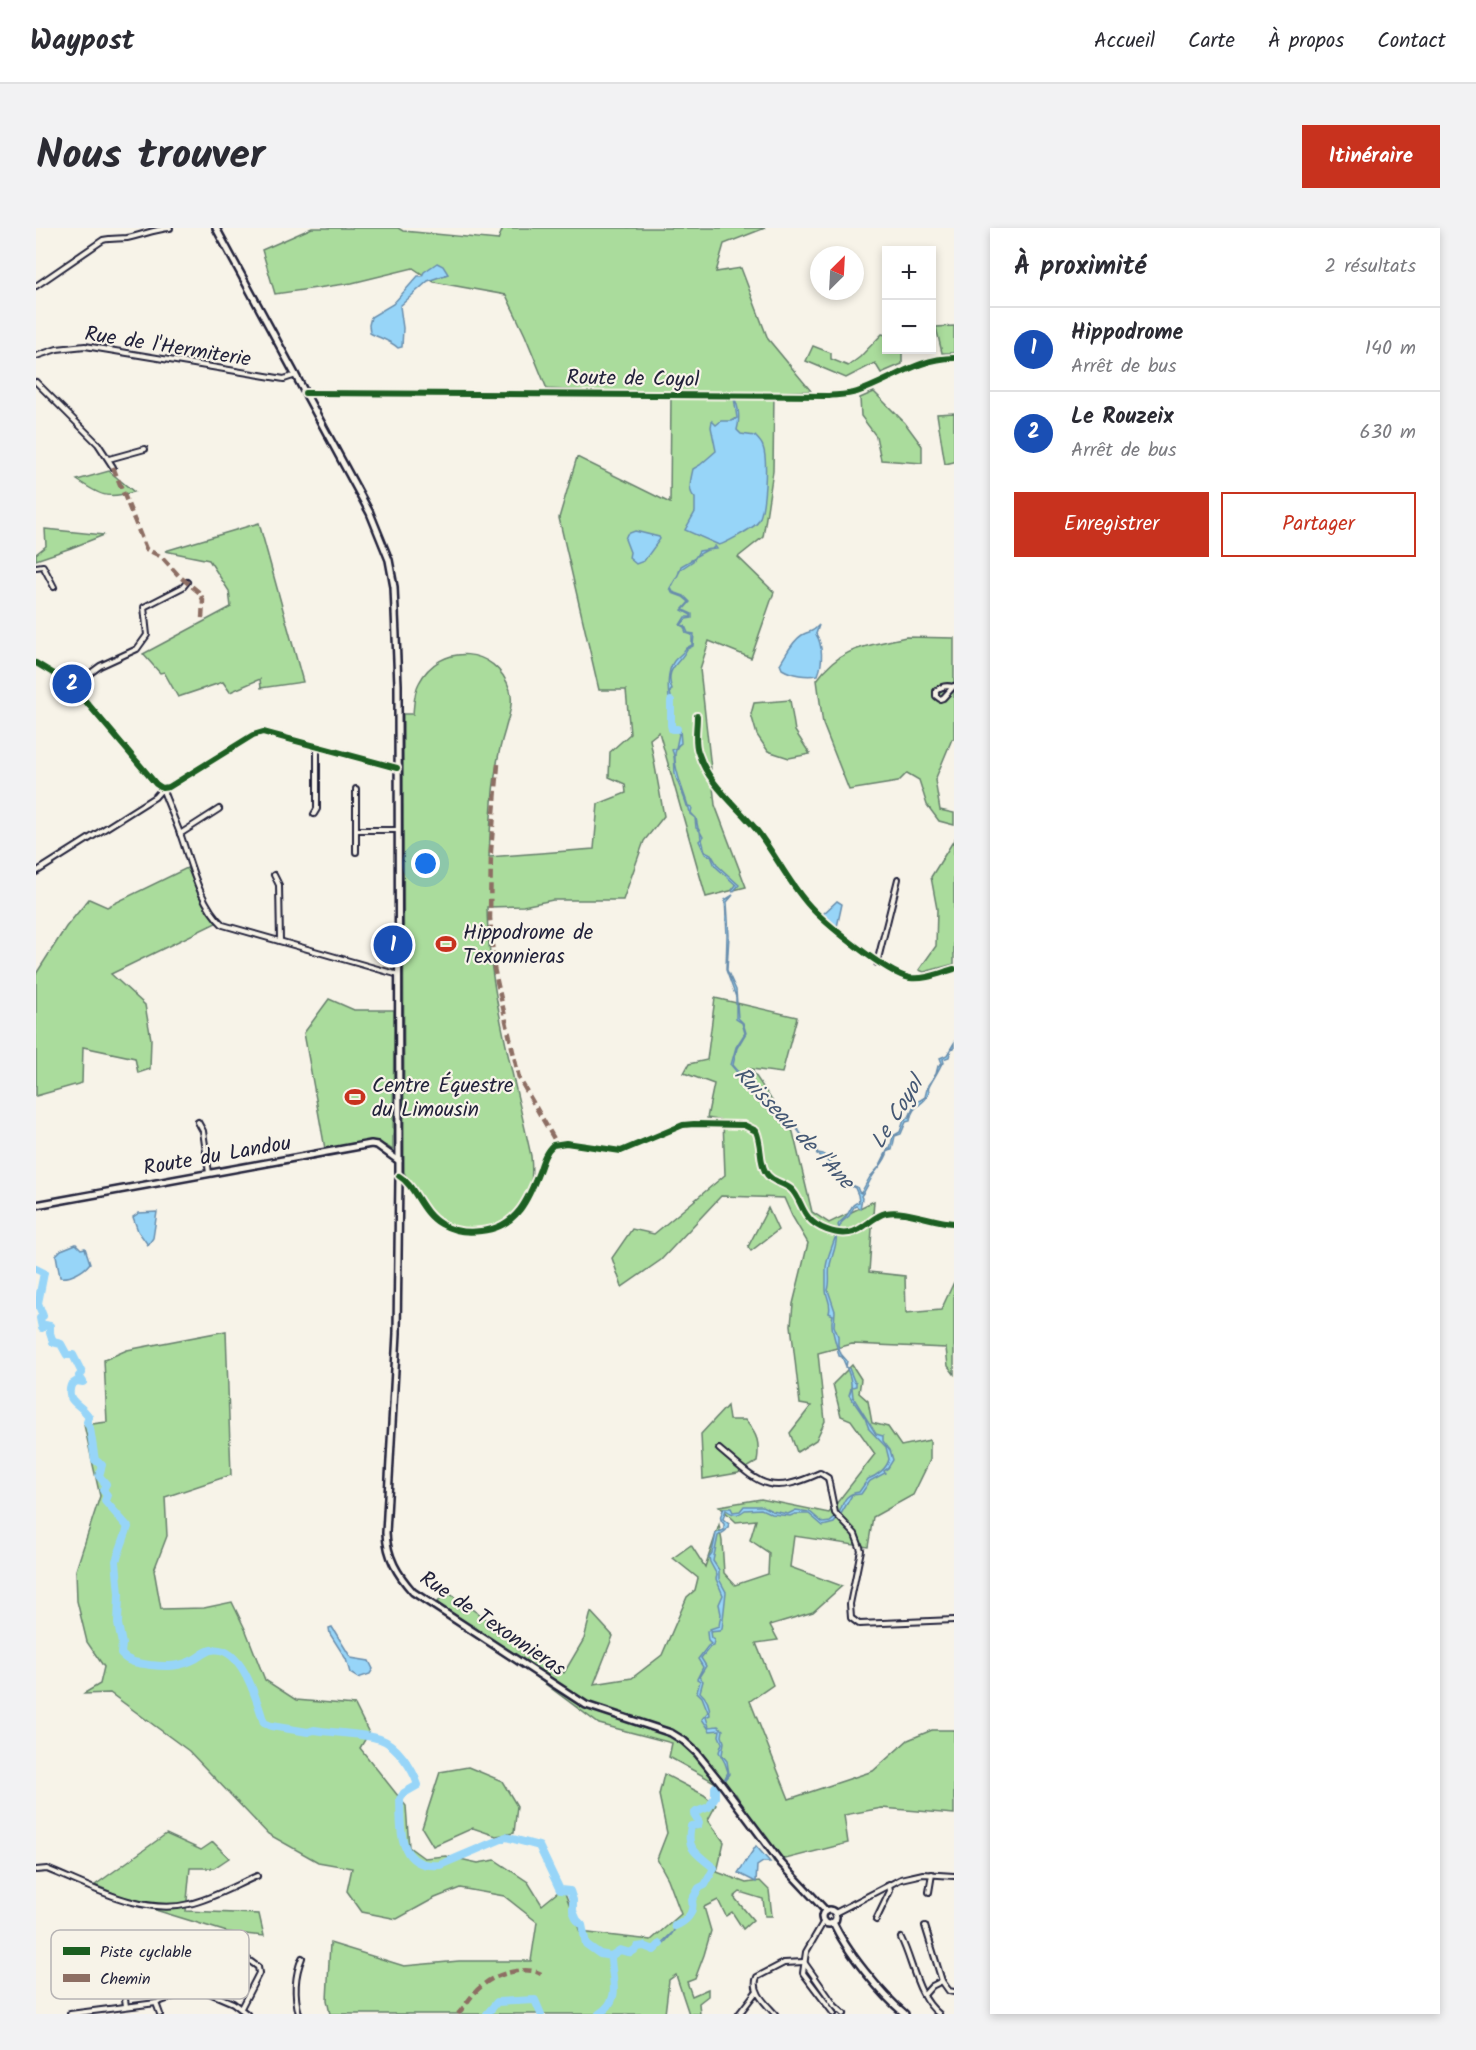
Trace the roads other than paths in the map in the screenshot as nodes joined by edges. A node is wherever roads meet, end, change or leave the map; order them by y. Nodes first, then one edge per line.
1 (170, 228) edge
2 (216, 228) edge
3 (36, 286) edge
4 (36, 356) edge
5 (954, 358) edge
6 (296, 375) junction
7 (36, 382) edge
8 (305, 393) junction
9 (145, 449) dead end
10 (109, 459) junction
11 (113, 467) dead end
12 (36, 567) edge
13 (188, 582) dead end
14 (54, 587) dead end
15 (36, 663) edge
16 (73, 686) junction
17 (954, 686) edge
18 (697, 716) dead end
19 (317, 746) junction
20 (397, 768) junction
21 (162, 788) junction
22 (356, 789) dead end
23 (219, 809) dead end
24 (314, 814) dead end
25 (356, 830) junction
26 (397, 830) junction
27 (180, 834) junction
28 (356, 852) dead end
29 (36, 872) edge
30 (274, 875) dead end
31 (898, 879) dead end
32 (280, 941) junction
33 (877, 963) junction
34 (954, 969) edge
35 (399, 975) junction
36 (198, 1122) dead end
37 (399, 1161) junction
38 (209, 1173) junction
39 (399, 1176) junction
40 (36, 1205) edge
41 (954, 1223) edge
42 (718, 1449) dead end
43 (954, 1620) edge
44 (36, 1870) edge
45 (932, 1874) junction
46 (257, 1876) dead end
47 (954, 1876) edge
48 (889, 1884) junction
49 (929, 1892) dead end
50 (826, 1911) junction
51 (835, 1913) junction
52 (876, 1920) dead end
53 (824, 1921) junction
54 (833, 1922) junction
55 (925, 1926) dead end
56 (901, 1938) dead end
57 (302, 1958) dead end
58 (249, 1960) edge
59 (804, 1962) junction
60 (942, 1981) junction
61 (249, 1992) edge
62 (756, 1992) junction
63 (954, 1992) edge
64 (924, 1995) junction
65 (125, 1999) edge
66 (165, 1999) edge
67 (224, 1999) edge
68 (246, 1999) edge
69 (156, 2003) junction
70 (126, 2007) junction
71 (241, 2008) junction
72 (70, 2014) edge
73 (160, 2014) edge
74 (247, 2014) edge
75 (299, 2014) edge
76 (739, 2014) edge
77 (775, 2014) edge
78 (834, 2014) edge
79 (844, 2014) edge
80 (905, 2014) edge
81 (939, 2014) edge

1 - 3 street
2 - 6 main road, Rue de Texonnieras
4 - 6 street, Rue de l'Hermiterie
5 - 8 street, Route de Coyol
6 - 8 main road, Rue de Texonnieras
7 - 10 street
8 - 20 main road, Rue de Texonnieras
9 - 10 street
10 - 11 street
12 - 14 street
13 - 16 street
15 - 16 street
16 - 21 street
17 - 17 street
18 - 33 street
19 - 20 street
19 - 21 street
19 - 24 street
20 - 26 main road, Rue de Texonnieras
21 - 27 street
21 - 29 street
22 - 25 street
23 - 27 street
25 - 26 street
25 - 28 street
26 - 35 main road, Rue de Texonnieras
27 - 32 street
30 - 32 street
31 - 33 street
32 - 35 street
33 - 34 street
35 - 37 main road, Rue de Texonnieras
36 - 38 street
37 - 38 main road, Route du Landou
37 - 39 main road, Rue de Texonnieras
38 - 40 main road, Route du Landou
39 - 41 street
39 - 50 main road, Rue de Texonnieras
42 - 43 street
44 - 46 street
45 - 47 street
45 - 48 street
45 - 49 street
48 - 51 street
48 - 52 street
50 - 51 main road
50 - 53 main road
51 - 54 main road
53 - 54 main road
53 - 59 street
54 - 80 main road
55 - 60 street
56 - 64 street
57 - 75 street
58 - 61 street
59 - 62 street
59 - 78 street
59 - 79 street
60 - 63 street
60 - 64 street
62 - 76 street
62 - 77 street
64 - 81 street
65 - 70 street
66 - 69 street
67 - 71 street
68 - 71 street
69 - 70 street
69 - 73 street
70 - 72 street
71 - 74 street

